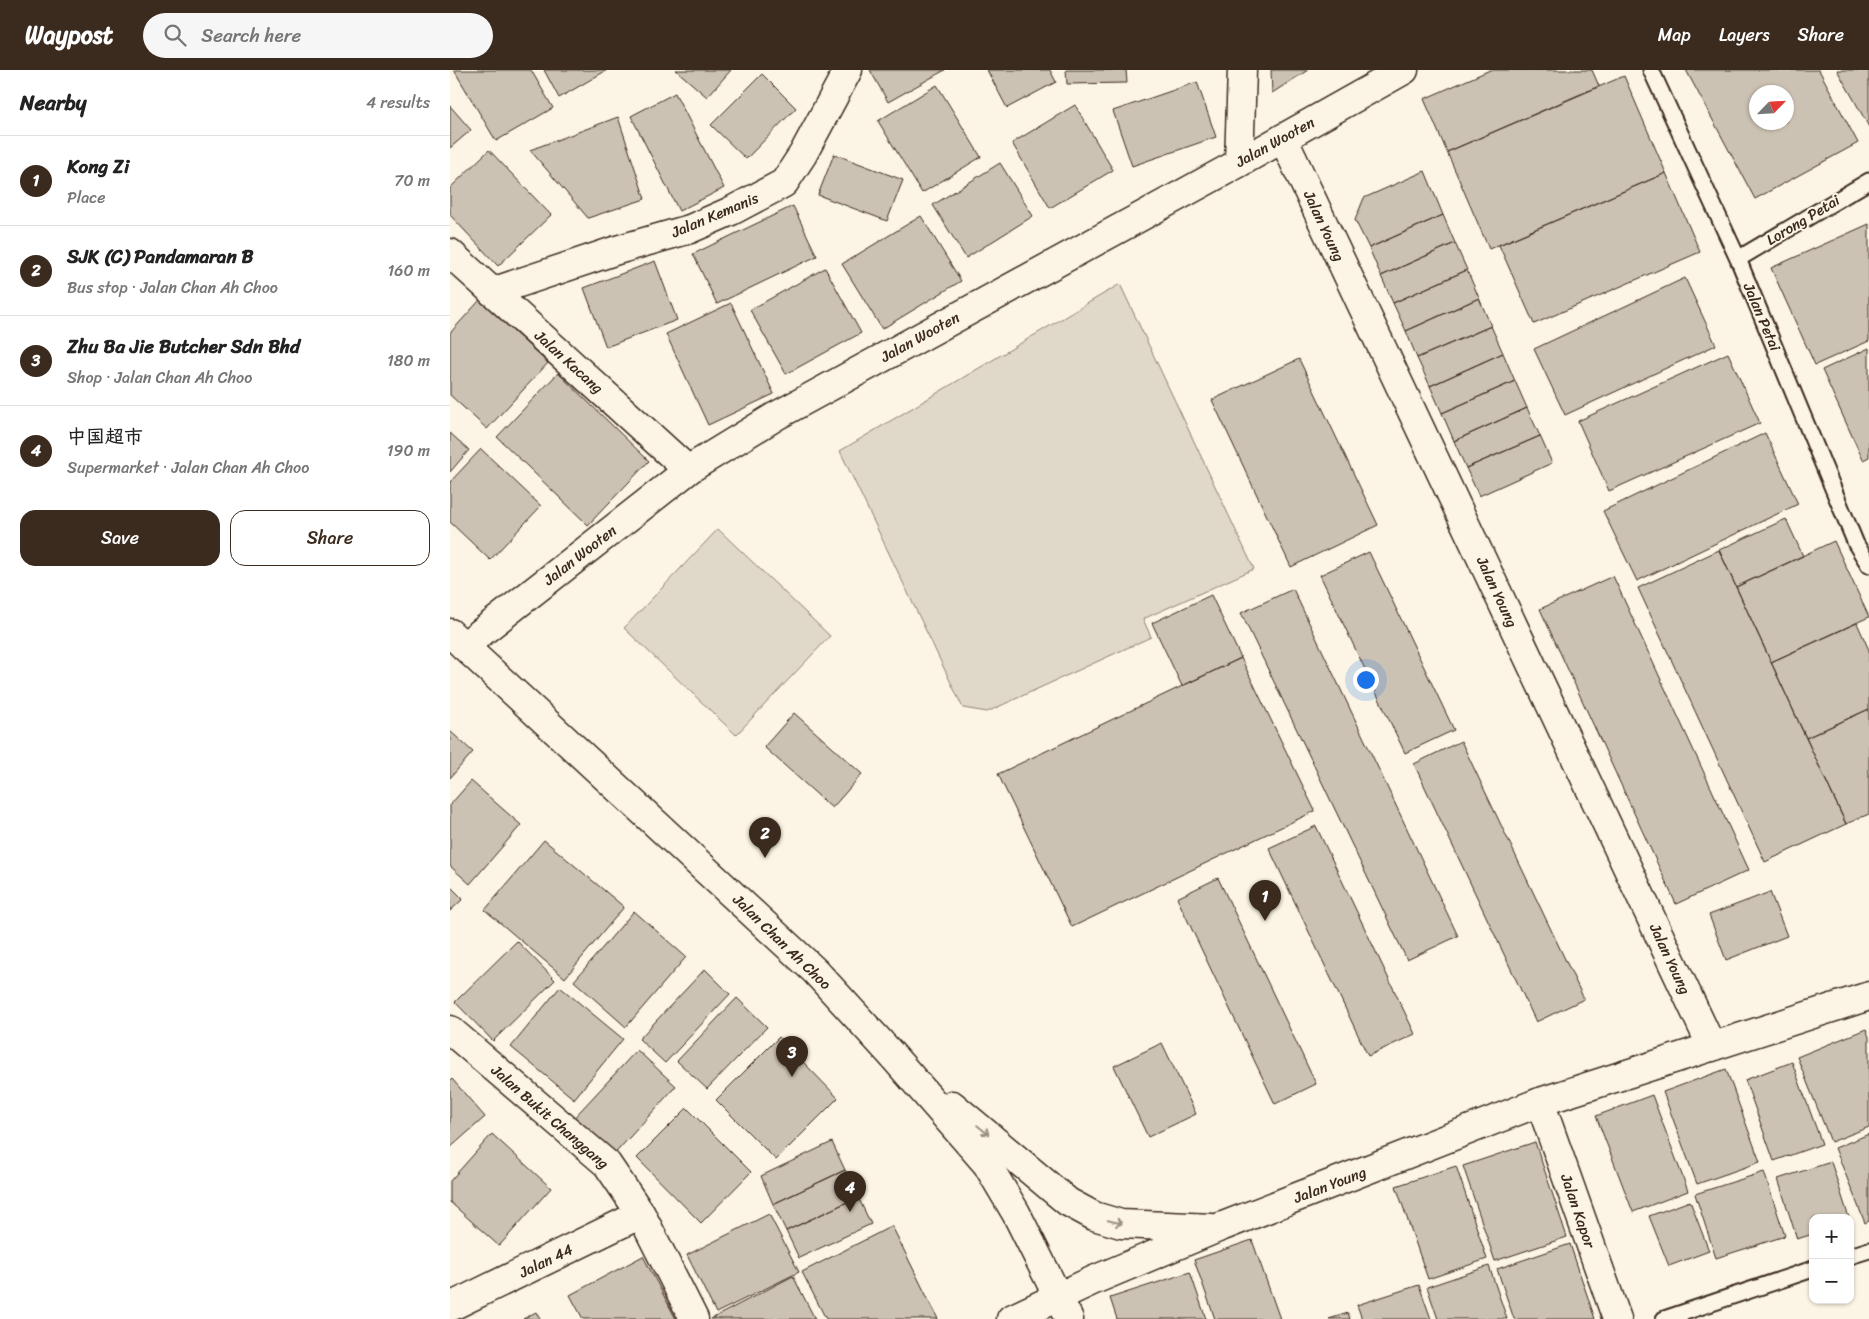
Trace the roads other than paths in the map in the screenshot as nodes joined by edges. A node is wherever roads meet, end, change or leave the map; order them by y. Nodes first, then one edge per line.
1 (848, 70) edge
2 (1242, 70) edge
3 (1404, 70) edge
4 (1651, 70) edge
5 (1283, 138) junction
6 (1238, 163) junction
7 (1869, 181) edge
8 (450, 253) edge
9 (1738, 260) junction
10 (492, 292) junction
11 (688, 470) junction
12 (1869, 565) edge
13 (457, 640) edge
14 (1869, 996) edge
15 (450, 1030) edge
16 (1712, 1046) junction
17 (891, 1054) junction
18 (1540, 1102) junction
19 (641, 1214) junction
20 (1218, 1228) junction
21 (1869, 1250) edge
22 (1854, 1255) edge
23 (1809, 1270) edge
24 (450, 1308) edge
25 (1064, 1308) edge
26 (694, 1319) edge
27 (1011, 1319) edge
28 (1617, 1319) edge
29 (1664, 1319) edge

1 - 10 street, Jalan Kemanis
2 - 6 street
3 - 5 street, Jalan Wooten
4 - 9 lane, Jalan Petai
5 - 6 street, Jalan Wooten
5 - 16 street, Jalan Young
6 - 11 street, Jalan Wooten
7 - 9 lane, Lorong Petai
8 - 10 street, Jalan Kacang
9 - 12 lane, Jalan Petai
10 - 11 street, Jalan Kacang
11 - 13 street, Jalan Wooten
13 - 17 street, Jalan Chan Ah Choo
14 - 16 street, Jalan Young
15 - 19 street, Jalan Bukit Changgang
16 - 18 street, Jalan Young
17 -> 20 street
17 - 25 street, Jalan Chan Ah Choo
18 - 20 street, Jalan Young
18 - 28 street, Jalan Kapor
19 - 24 street, Jalan 44
19 - 26 street, Jalan Bukit Changgang
20 - 25 street, Jalan Young
21 - 22 lane
23 - 29 lane
25 - 27 street, Jalan Young

